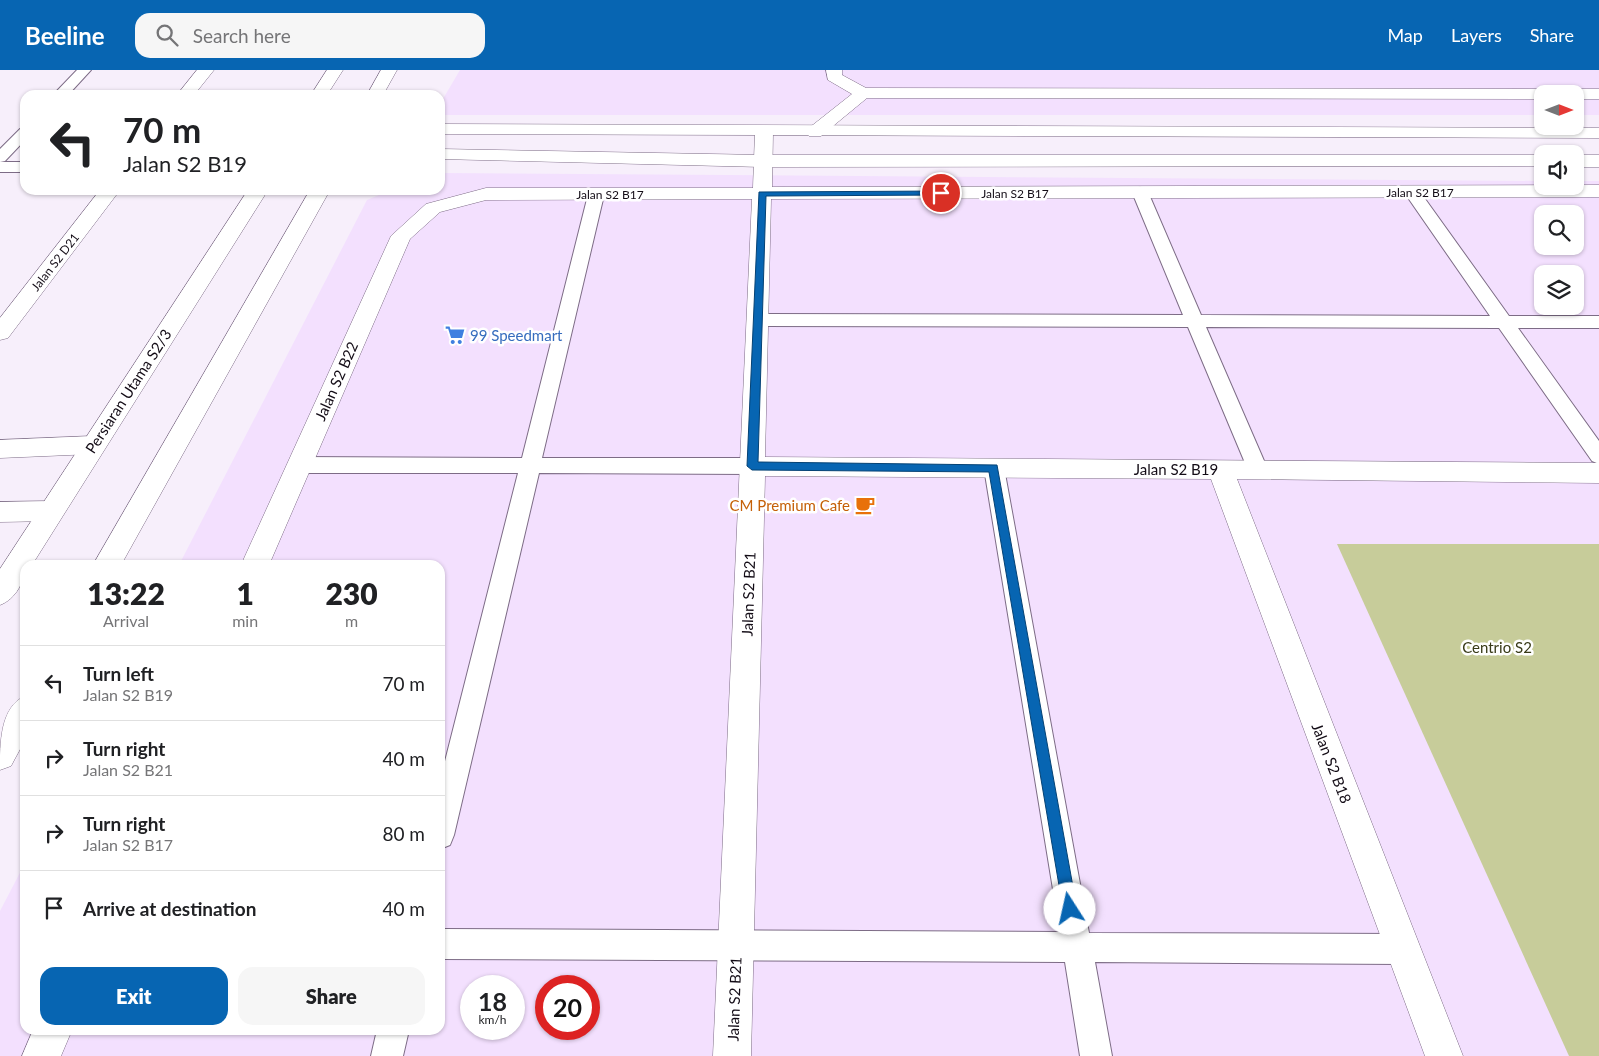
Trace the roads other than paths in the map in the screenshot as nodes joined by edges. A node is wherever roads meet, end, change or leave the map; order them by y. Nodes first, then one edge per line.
1 (84, 70) edge
2 (206, 70) edge
3 (335, 70) edge
4 (389, 70) edge
5 (834, 70) edge
6 (65, 90) edge
7 (190, 90) edge
8 (322, 90) edge
9 (377, 90) edge
10 (863, 93) junction
11 (1534, 94) edge
12 (1584, 94) edge
13 (1599, 94) edge
14 (445, 129) edge
15 (764, 132) junction
16 (815, 132) junction
17 (1599, 133) edge
18 (20, 137) edge
19 (445, 154) edge
20 (0, 158) edge
21 (763, 161) junction
22 (1534, 161) edge
23 (1584, 161) edge
24 (1599, 161) edge
25 (0, 167) edge
26 (20, 167) edge
27 (1599, 191) edge
28 (1140, 192) junction
29 (1412, 192) junction
30 (762, 194) junction
31 (106, 195) edge
32 (255, 195) edge
33 (317, 195) edge
34 (596, 195) junction
35 (433, 208) joint
36 (757, 320) junction
37 (1195, 322) junction
38 (1599, 322) edge
39 (1505, 323) junction
40 (0, 333) edge
41 (93, 445) junction
42 (0, 449) edge
43 (1599, 456) edge
44 (298, 464) junction
45 (529, 466) junction
46 (752, 466) junction
47 (994, 468) junction
48 (1220, 469) junction
49 (1258, 470) junction
50 (1599, 473) edge
51 (52, 511) junction
52 (0, 512) edge
53 (21, 560) edge
54 (111, 560) edge
55 (257, 560) edge
56 (20, 561) edge
57 (0, 593) edge
58 (20, 719) edge
59 (0, 755) edge
60 (445, 815) edge
61 (445, 944) edge
62 (736, 946) junction
63 (1077, 948) junction
64 (1402, 949) junction
65 (51, 1035) edge
66 (392, 1035) edge
67 (41, 1056) edge
68 (387, 1056) edge
69 (732, 1056) edge
70 (1096, 1056) edge
71 (1444, 1056) edge

1 - 6 lane
2 - 7 street
3 - 8 street
4 - 9 street
5 - 10 street
10 - 11 street
10 - 16 street
12 - 13 street
14 - 15 street
15 - 16 street
15 - 21 street, Jalan S2 B21
16 - 17 street
18 - 20 lane
19 - 21 street
21 - 22 street
21 - 30 street, Jalan S2 B21
23 - 24 street
25 - 26 lane
27 - 29 street, Jalan S2 B17
28 - 29 street, Jalan S2 B17
28 - 30 street, Jalan S2 B17
28 - 37 lane
29 - 39 lane
30 - 34 street, Jalan S2 B17
30 - 36 street, Jalan S2 B21
31 - 40 street, Jalan S2 D21
32 - 41 street, Persiaran Utama S2/3
33 - 54 street
34 - 35 street, Jalan S2 B17
34 - 45 lane
35 - 44 street, Jalan S2 B22
36 - 37 lane
36 - 46 street, Jalan S2 B21
37 - 39 lane
37 - 49 lane
38 - 39 lane
39 - 43 lane
41 - 42 street
41 - 51 street, Persiaran Utama S2/3
44 - 45 lane
44 - 55 street, Jalan S2 B22
45 - 46 lane
45 - 60 lane
46 - 47 street, Jalan S2 B19
46 - 62 street, Jalan S2 B21
47 - 48 street, Jalan S2 B19
47 - 63 lane
48 - 49 street, Jalan S2 B19
48 - 64 street, Jalan S2 B18
49 - 50 street, Jalan S2 B19
51 - 52 street
51 - 53 street, Persiaran Utama S2/3
56 - 57 street, Persiaran Utama S2/3
58 - 59 street
61 - 62 lane
62 - 63 lane
62 - 69 street, Jalan S2 B21
63 - 64 lane
63 - 70 lane
64 - 71 street, Jalan S2 B18
65 - 67 street
66 - 68 lane

